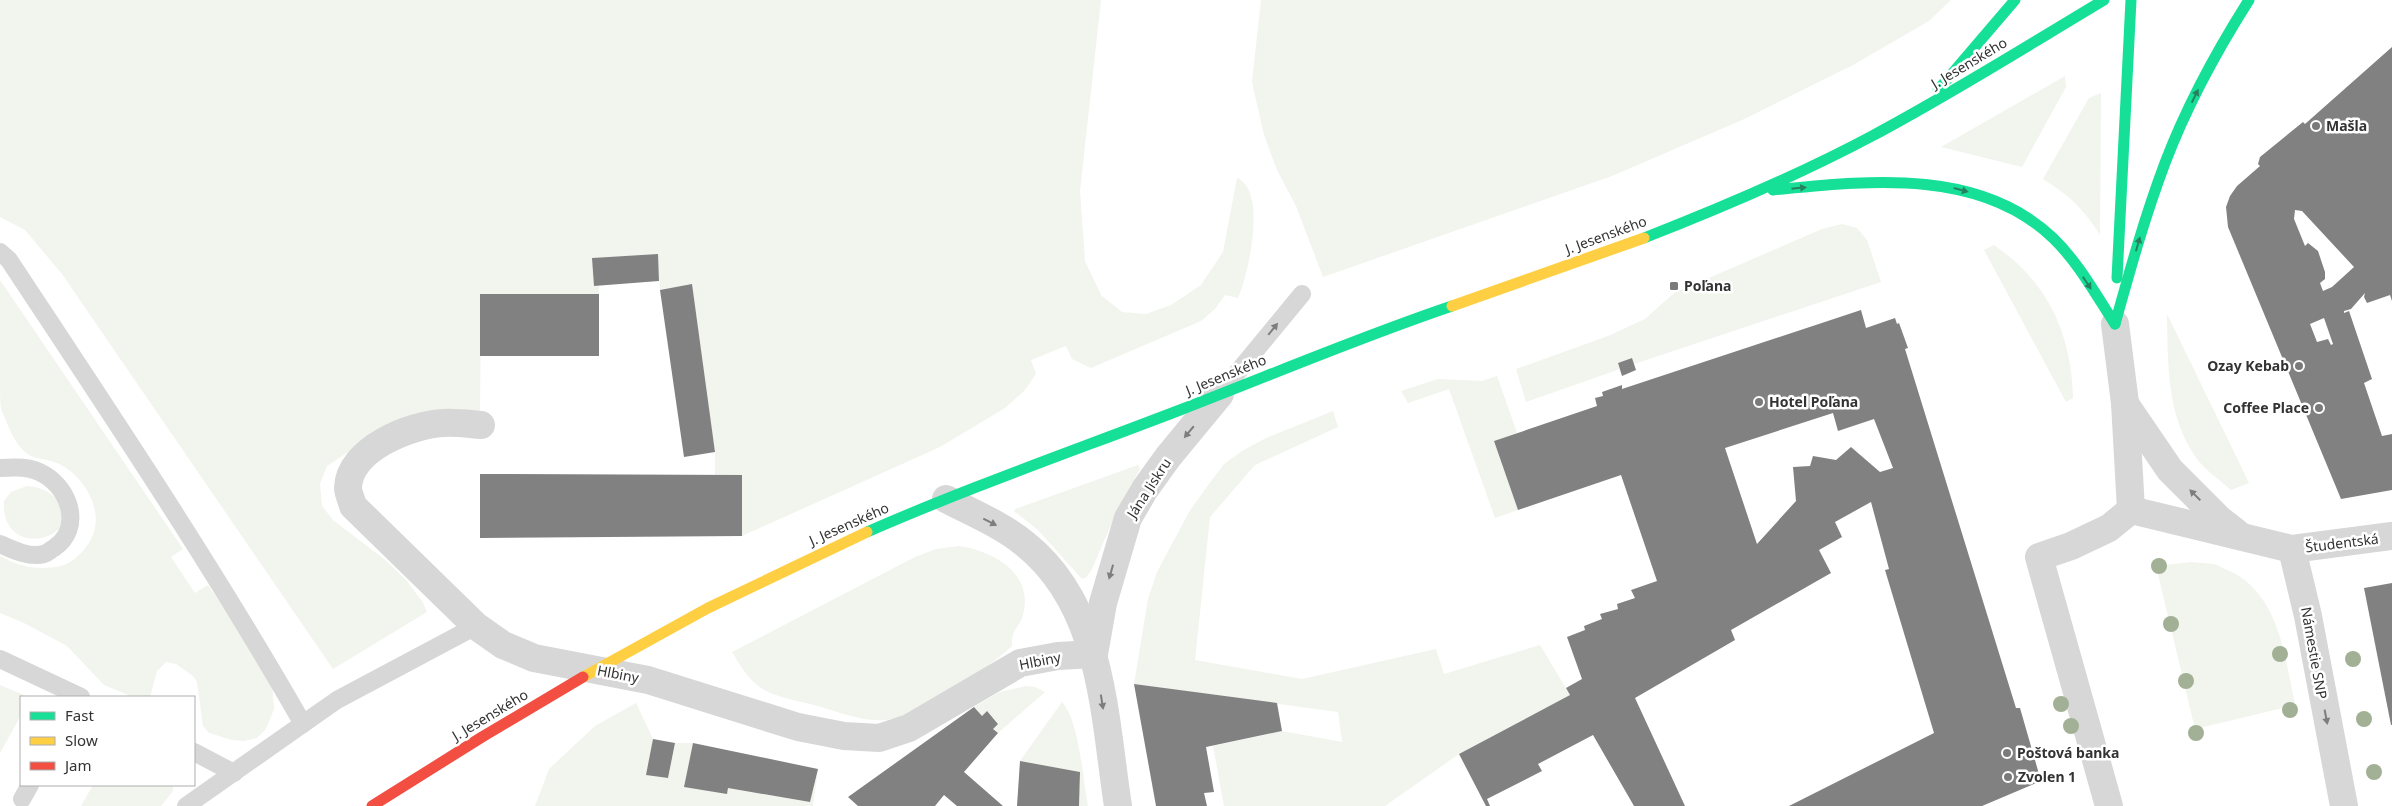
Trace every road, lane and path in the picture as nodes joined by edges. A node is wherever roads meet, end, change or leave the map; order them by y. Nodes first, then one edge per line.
1 (2015, 0) edge
2 (2104, 0) edge
3 (2131, 0) edge
4 (2249, 0) edge
5 (1920, 110) junction
6 (1750, 192) junction
7 (0, 252) edge
8 (1302, 294) dead end
9 (2115, 324) junction
10 (1220, 394) junction
11 (2125, 402) junction
12 (481, 425) dead end
13 (0, 468) edge
14 (946, 499) junction
15 (2131, 510) junction
16 (2392, 536) edge
17 (2244, 538) junction
18 (0, 544) edge
19 (2292, 549) junction
20 (476, 626) junction
21 (1094, 654) junction
22 (0, 659) edge
23 (78, 696) edge
24 (303, 724) junction
25 (195, 753) edge
26 (234, 773) junction
27 (186, 806) edge
28 (372, 806) edge
29 (1118, 806) edge
30 (2109, 806) edge
31 (2344, 806) edge

1 - 5 street
2 - 5 street, J. Jesenského
3 - 9 street
9 -> 4 street
5 - 6 street, J. Jesenského
6 -> 9 street
6 - 10 street, J. Jesenského
7 - 24 lane
10 -> 8 lane
9 - 11 street
10 - 14 street, J. Jesenského
10 -> 21 street, Jána Jiskru
11 - 15 street
17 -> 11 street
12 - 20 street, Hlbiny
13 - 18 lane
14 -> 21 street, Jána Jiskru
14 - 28 street, J. Jesenského
15 - 17 street
15 - 30 street
16 - 19 street, Študentská
17 - 19 street
19 -> 31 street, Námestie SNP
20 - 21 street, Hlbiny
20 - 24 lane
21 -> 29 street, Jána Jiskru
22 - 23 lane
24 - 26 lane
25 - 26 lane
26 - 27 lane

